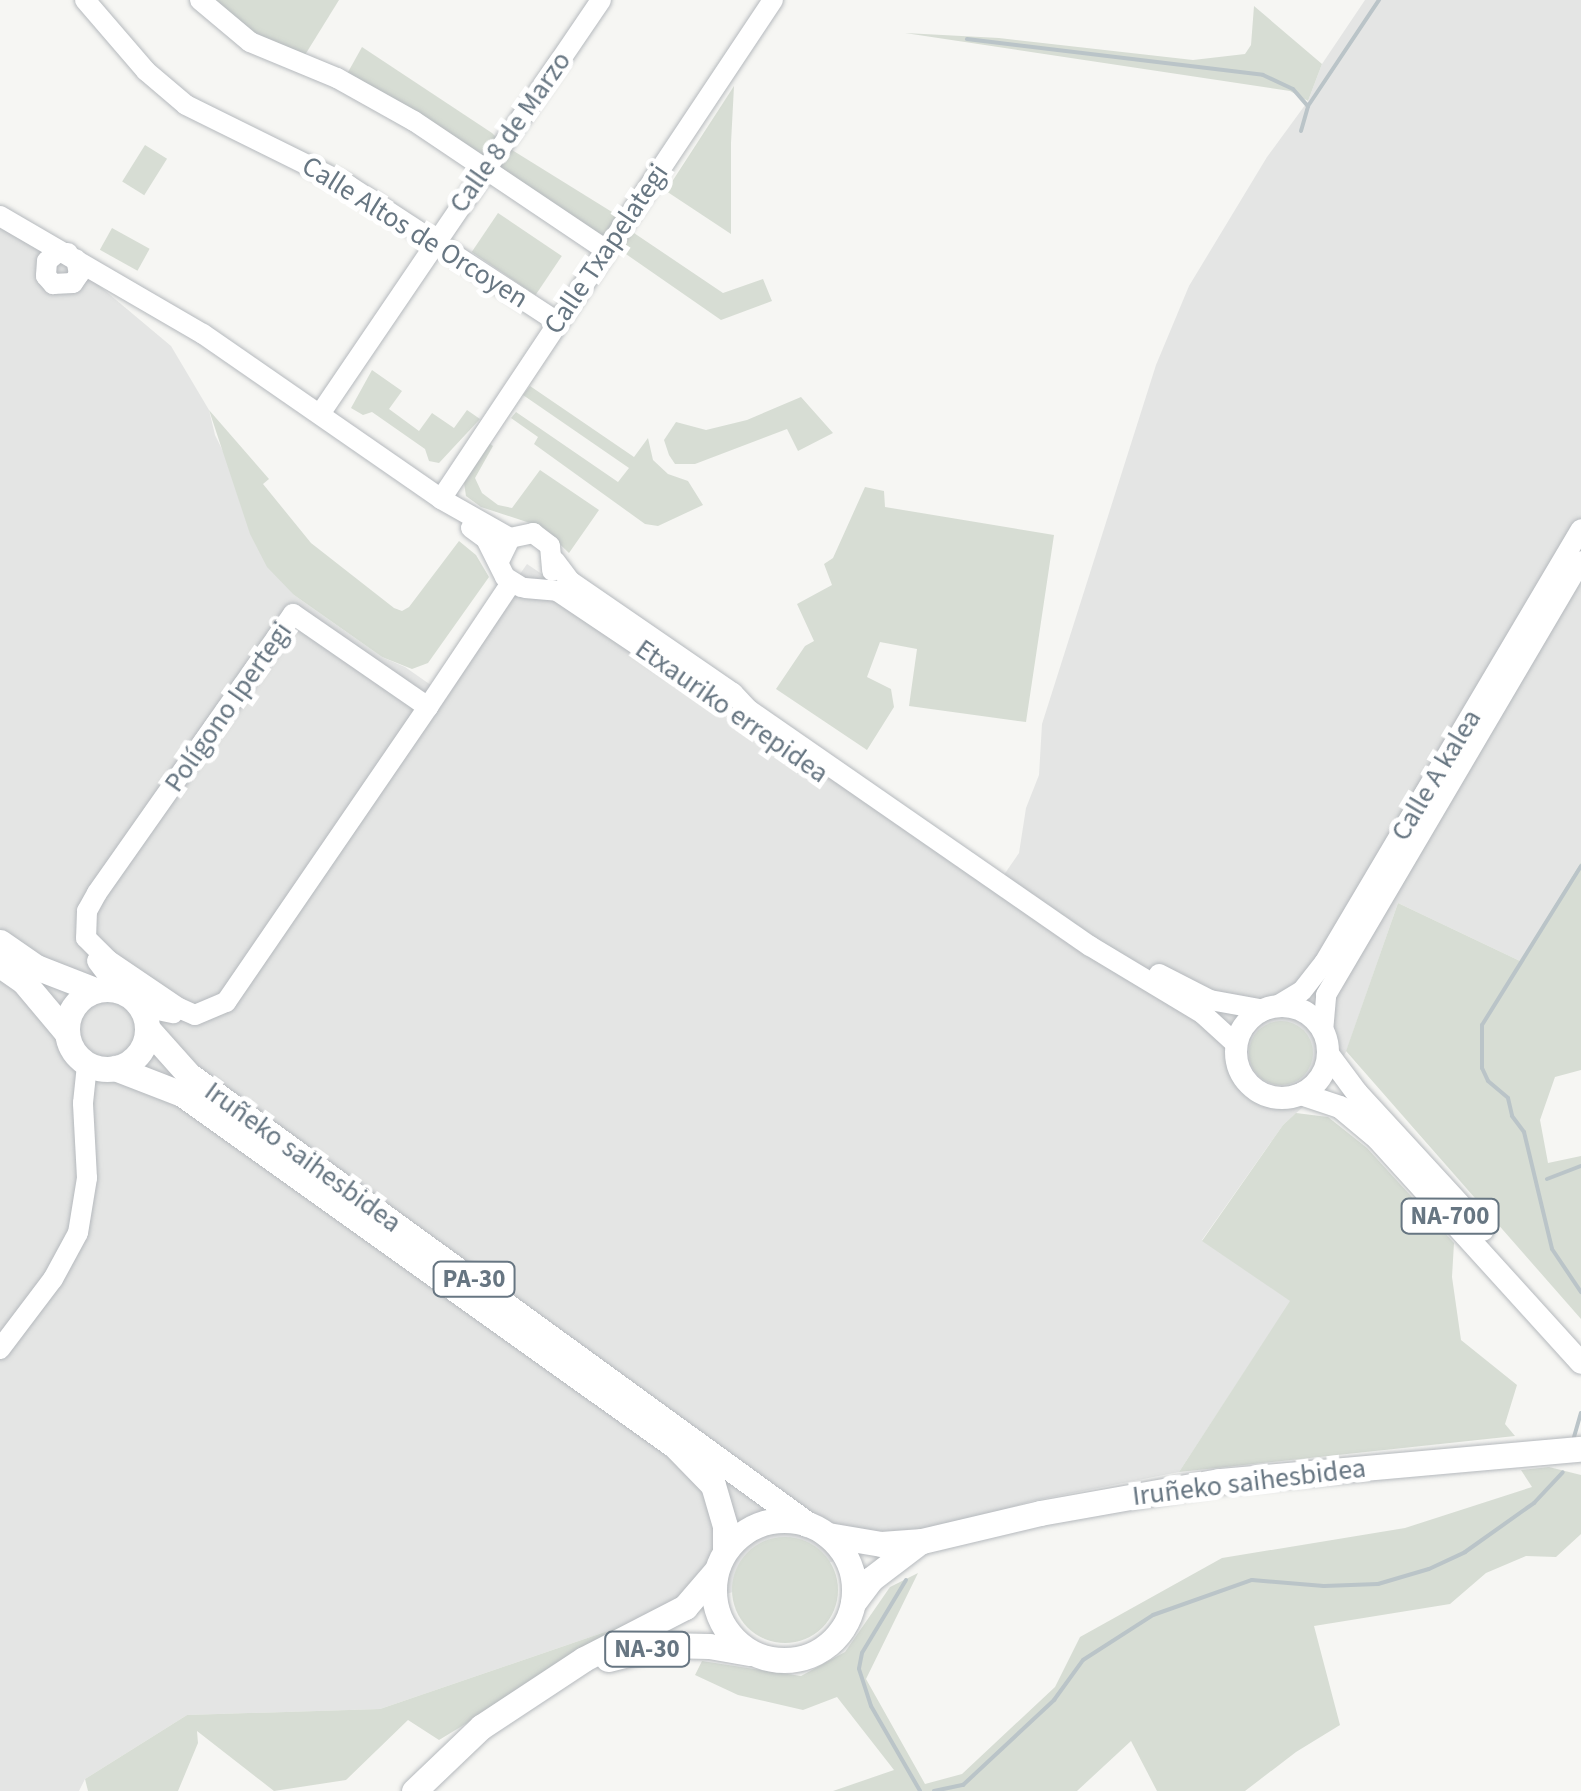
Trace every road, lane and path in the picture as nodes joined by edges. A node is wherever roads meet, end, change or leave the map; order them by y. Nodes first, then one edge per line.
1 (85, 0) edge
2 (200, 0) edge
3 (601, 0) edge
4 (773, 0) edge
5 (486, 168) junction
6 (0, 216) edge
7 (0, 225) edge
8 (436, 240) junction
9 (606, 250) junction
10 (67, 262) junction
11 (557, 322) junction
12 (320, 414) junction
13 (440, 499) junction
14 (1581, 529) edge
15 (510, 538) junction
16 (499, 561) junction
17 (555, 561) junction
18 (1581, 561) edge
19 (518, 586) junction
20 (428, 707) junction
21 (938, 840) junction
22 (1061, 923) junction
23 (86, 938) junction
24 (0, 942) edge
25 (0, 964) edge
26 (125, 1004) junction
27 (1270, 1008) junction
28 (195, 1015) junction
29 (66, 1032) junction
30 (1325, 1043) junction
31 (1236, 1044) junction
32 (87, 1064) junction
33 (116, 1068) junction
34 (1301, 1094) junction
35 (1581, 1342) edge
36 (0, 1349) edge
37 (1581, 1363) edge
38 (1581, 1449) edge
39 (817, 1530) junction
40 (922, 1541) junction
41 (720, 1562) junction
42 (853, 1603) junction
43 (752, 1653) junction
44 (547, 1683) junction
45 (414, 1791) edge

1 - 8 street, Calle Altos de Orcoyen
2 - 5 street
3 - 5 street, Calle 8 de Marzo
4 - 9 street, Calle Txapelategi
5 - 8 street, Calle 8 de Marzo
5 - 9 street
6 - 10 street
7 - 10 street
8 - 11 street, Calle Altos de Orcoyen
8 - 12 street, Calle 8 de Marzo
9 - 11 street, Calle Txapelategi
10 - 12 street
11 - 13 street, Calle Txapelategi
12 - 13 street
13 - 15 street
13 - 16 street
14 - 27 street, Calle A kalea
15 - 16 street
15 - 17 street
16 - 19 street
17 - 19 street
17 - 21 street, Etxauriko errepidea
18 - 30 street, Calle A kalea
19 - 20 street
19 - 21 street, Etxauriko errepidea
20 - 23 street, Polígono Ipertegi
20 - 28 street
21 - 22 street, Etxauriko errepidea
22 - 27 street, Etxauriko errepidea
22 - 31 street, Etxauriko errepidea
23 - 26 street
23 - 28 street
24 - 26 highway, Iruñeko saihesbidea / PA-30
25 - 29 highway
26 - 28 street
26 - 29 highway
26 - 33 highway
26 - 39 highway, Iruñeko saihesbidea / PA-30
27 - 30 main road, NA-700
27 - 31 main road
29 - 32 highway
30 - 34 main road
30 - 35 main road, NA-700
31 - 34 main road, NA-700
32 - 33 highway, PA-30
32 - 36 street
33 - 41 highway, Iruñeko saihesbidea / PA-30
34 - 37 main road, NA-700
38 - 40 highway, Iruñeko saihesbidea / PA-30
39 - 40 highway, Iruñeko saihesbidea / PA-30
39 - 41 highway, PA-30
39 - 42 highway, PA-30
40 - 42 highway, Iruñeko saihesbidea / PA-30
41 - 43 highway, PA-30
41 - 44 highway, NA-30
42 - 43 highway, PA-30
43 - 44 highway, NA-30
44 - 45 highway, NA-30

